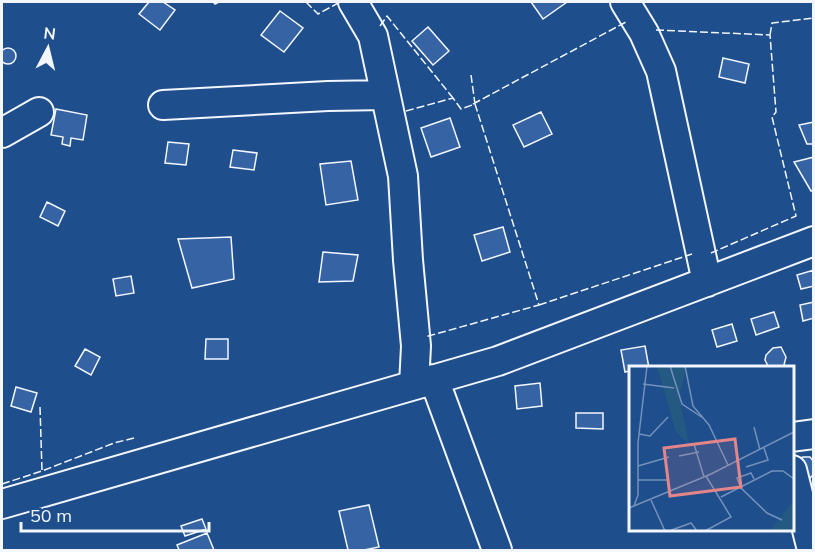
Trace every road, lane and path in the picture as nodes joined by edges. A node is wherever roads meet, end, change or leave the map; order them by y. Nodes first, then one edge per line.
1 (353, 2) edge
2 (625, 2) edge
3 (385, 95) junction
4 (163, 105) dead end
5 (39, 112) dead end
6 (2, 133) edge
7 (813, 241) edge
8 (707, 282) junction
9 (424, 382) junction
10 (813, 434) edge
11 (794, 437) edge
12 (794, 478) edge
13 (2, 504) edge
14 (497, 550) edge
15 (812, 550) edge

1 - 3 street
2 - 8 street
3 - 4 street
3 - 9 street
5 - 6 street
7 - 8 street
8 - 9 street
9 - 13 street
9 - 14 street
10 - 11 street
12 - 15 street

